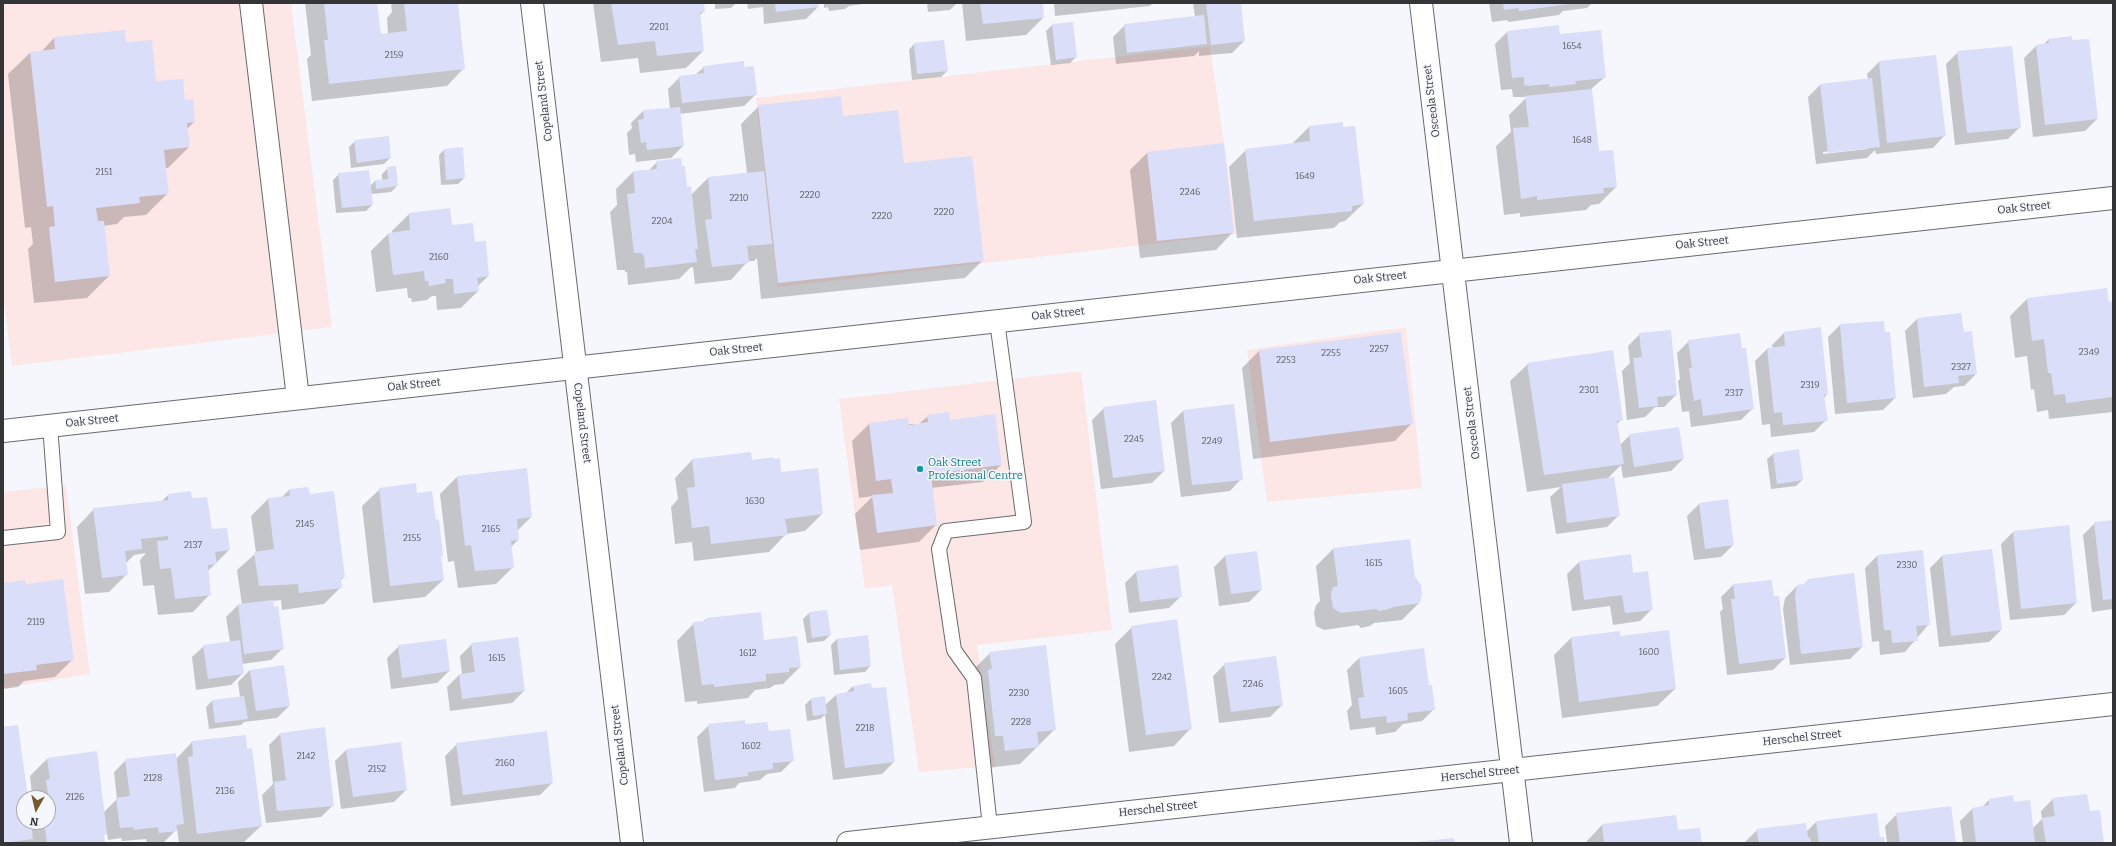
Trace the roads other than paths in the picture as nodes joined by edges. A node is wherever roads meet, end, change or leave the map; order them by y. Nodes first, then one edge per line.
1 (252, 3) edge
2 (532, 3) edge
3 (1421, 3) edge
4 (2113, 198) edge
5 (1452, 270) junction
6 (997, 321) junction
7 (575, 368) junction
8 (298, 398) junction
9 (50, 425) junction
10 (3, 430) edge
11 (3, 538) edge
12 (2113, 704) edge
13 (1513, 770) junction
14 (990, 827) junction
15 (632, 843) edge
16 (848, 843) edge
17 (1521, 843) edge

1 - 8 street
2 - 7 street, Copeland Street
3 - 5 street, Osceola Street
4 - 5 street, Oak Street
5 - 6 street, Oak Street
5 - 13 street, Osceola Street
6 - 7 street, Oak Street
6 - 14 lane
7 - 8 street, Oak Street
7 - 15 street, Copeland Street
8 - 9 street, Oak Street
9 - 10 street, Oak Street
9 - 11 lane
12 - 13 street, Herschel Street
13 - 14 street, Herschel Street
13 - 17 street, Osceola Street
14 - 16 street, Herschel Street

